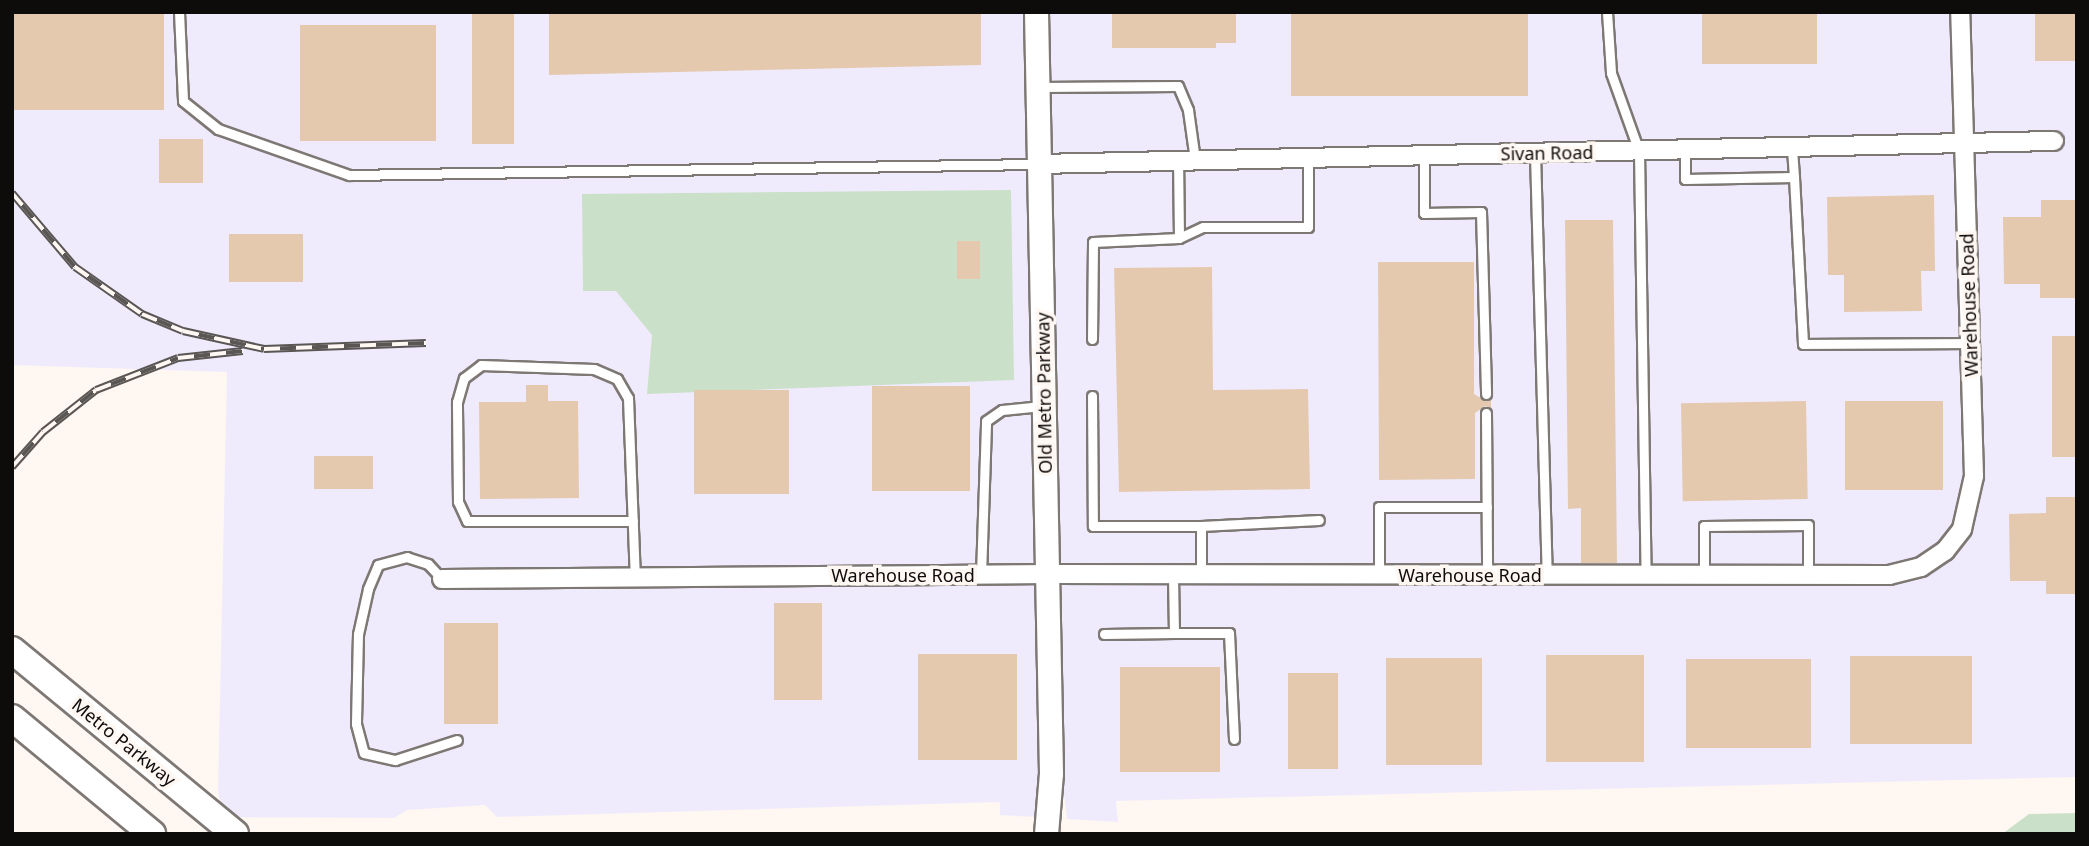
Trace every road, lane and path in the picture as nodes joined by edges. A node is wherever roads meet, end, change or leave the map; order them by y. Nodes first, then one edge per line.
1 (179, 12) edge
2 (1036, 12) edge
3 (1607, 12) edge
4 (1960, 12) edge
5 (1038, 87) junction
6 (2054, 141) dead end
7 (1965, 144) junction
8 (1792, 148) junction
9 (1685, 150) junction
10 (1639, 151) junction
11 (1535, 153) junction
12 (1423, 155) junction
13 (1308, 158) junction
14 (1186, 160) junction
15 (1039, 164) junction
16 (1794, 177) junction
17 (1179, 238) junction
18 (1092, 339) dead end
19 (1970, 342) junction
20 (1486, 394) dead end
21 (1092, 396) dead end
22 (1044, 406) junction
23 (1486, 413) dead end
24 (1486, 507) junction
25 (1319, 520) dead end
26 (633, 521) junction
27 (1201, 526) junction
28 (1048, 574) junction
29 (981, 575) junction
30 (1174, 575) junction
31 (1201, 575) junction
32 (1380, 575) junction
33 (1486, 575) junction
34 (1547, 575) junction
35 (1646, 575) junction
36 (1704, 575) junction
37 (1808, 576) junction
38 (635, 578) junction
39 (442, 579) joint
40 (1174, 633) junction
41 (1104, 634) dead end
42 (12, 650) edge
43 (12, 718) edge
44 (1234, 739) dead end
45 (457, 740) dead end
46 (1051, 773) junction
47 (152, 834) edge
48 (235, 834) edge
49 (1046, 834) edge
50 (1059, 834) edge

1 - 15 lane
2 - 5 street, Old Metro Parkway
3 - 10 lane
4 - 7 street, Warehouse Road
5 - 14 lane
5 - 15 street, Old Metro Parkway
6 - 7 street, Sivan Road
7 - 8 street, Sivan Road
7 - 19 street, Warehouse Road
8 - 9 street, Sivan Road
8 - 16 lane
9 - 10 street, Sivan Road
9 - 16 lane
10 - 11 street, Sivan Road
10 - 35 lane
11 - 12 street, Sivan Road
11 - 34 lane
12 - 13 street, Sivan Road
12 - 20 lane
13 - 14 street, Sivan Road
13 - 17 lane
14 - 15 street, Sivan Road
14 - 17 lane
15 - 22 street, Old Metro Parkway
16 - 19 lane
17 - 18 lane
19 - 37 street, Warehouse Road
21 - 27 lane
22 - 28 street, Old Metro Parkway
22 - 29 lane
23 - 24 lane
24 - 32 lane
24 - 33 lane
25 - 27 lane
26 - 26 lane
26 - 38 lane
27 - 31 lane
28 - 29 street, Warehouse Road
28 - 30 street, Warehouse Road
28 - 46 street, Old Metro Parkway
29 - 38 street, Warehouse Road
30 - 31 street, Warehouse Road
30 - 40 lane
31 - 32 street, Warehouse Road
32 - 33 street, Warehouse Road
33 - 34 street, Warehouse Road
34 - 35 street, Warehouse Road
35 - 36 street, Warehouse Road
36 - 37 street, Warehouse Road
36 - 37 lane
38 - 39 street, Warehouse Road
39 - 45 lane
40 - 41 lane
40 - 44 lane
42 - 48 main road, Metro Parkway
43 - 47 main road
46 - 49 street, Old Metro Parkway
46 - 50 street, Old Metro Parkway

